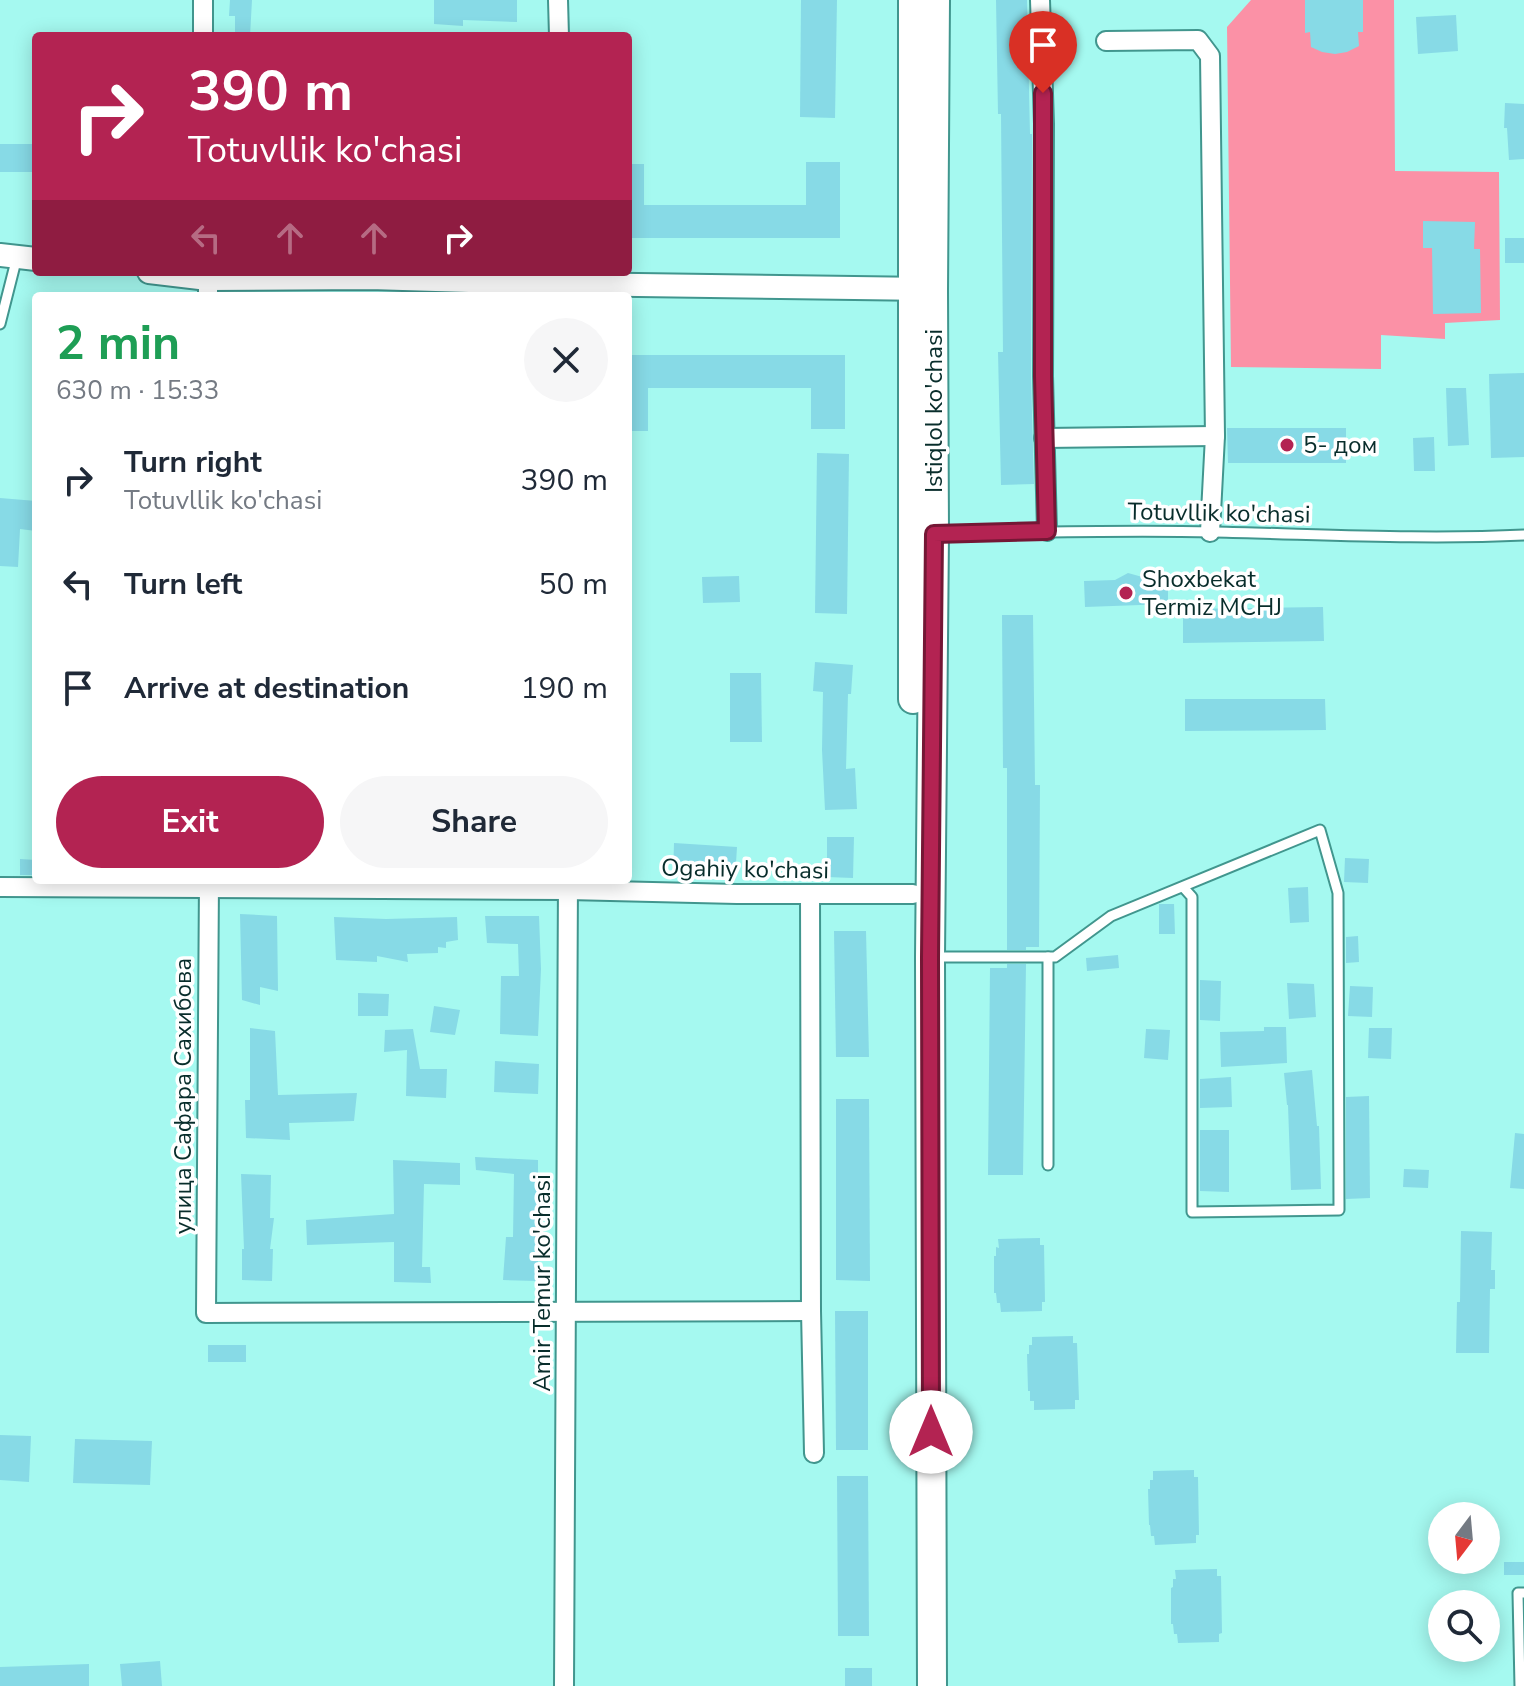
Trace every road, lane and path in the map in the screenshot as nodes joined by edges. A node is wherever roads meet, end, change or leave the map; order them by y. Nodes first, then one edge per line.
1 (203, 0) edge
2 (558, 0) edge
3 (913, 0) edge
4 (935, 0) edge
5 (1040, 0) edge
6 (203, 32) edge
7 (559, 32) edge
8 (1106, 41) dead end
9 (18, 257) edge
10 (173, 276) edge
11 (208, 282) edge
12 (566, 284) edge
13 (923, 289) junction
14 (0, 324) edge
15 (1215, 436) junction
16 (1044, 438) junction
17 (1047, 531) junction
18 (1210, 532) junction
19 (924, 534) junction
20 (1524, 535) edge
21 (157, 884) edge
22 (209, 884) edge
23 (388, 884) edge
24 (568, 885) edge
25 (0, 887) edge
26 (1183, 887) junction
27 (810, 894) junction
28 (913, 894) junction
29 (930, 957) junction
30 (1048, 957) junction
31 (1048, 1165) dead end
32 (811, 1311) junction
33 (566, 1312) junction
34 (814, 1453) dead end
35 (1524, 1593) edge
36 (564, 1686) edge
37 (917, 1686) edge
38 (932, 1686) edge
39 (1520, 1686) edge

1 - 6 street
2 - 7 street
3 - 13 main road, Istiqlol ko'chasi
4 - 13 main road, Istiqlol ko'chasi
5 - 16 street
8 - 15 street
9 - 14 lane
10 - 11 street
11 - 12 street
12 - 13 street
13 - 19 main road, Istiqlol ko'chasi
15 - 16 street
15 - 18 street
16 - 17 street
17 - 18 lane, Totuvllik ko'chasi
17 - 19 lane, Totuvllik ko'chasi
18 - 20 lane, Totuvllik ko'chasi
19 - 28 main road, Istiqlol ko'chasi
19 - 29 main road, Istiqlol ko'chasi
21 - 25 street, Ogahiy ko'chasi
22 - 33 street, улица Сафара Сахибова
23 - 24 street, Ogahiy ko'chasi
24 - 27 street, Ogahiy ko'chasi
24 - 33 street, Amir Temur ko'chasi
26 - 26 lane
26 - 30 lane
27 - 28 street, Ogahiy ko'chasi
27 - 32 street
28 - 37 main road, Istiqlol ko'chasi
29 - 30 lane
29 - 38 main road, Istiqlol ko'chasi
30 - 31 lane
32 - 33 street
32 - 34 street
33 - 36 street, Amir Temur ko'chasi
35 - 39 lane

